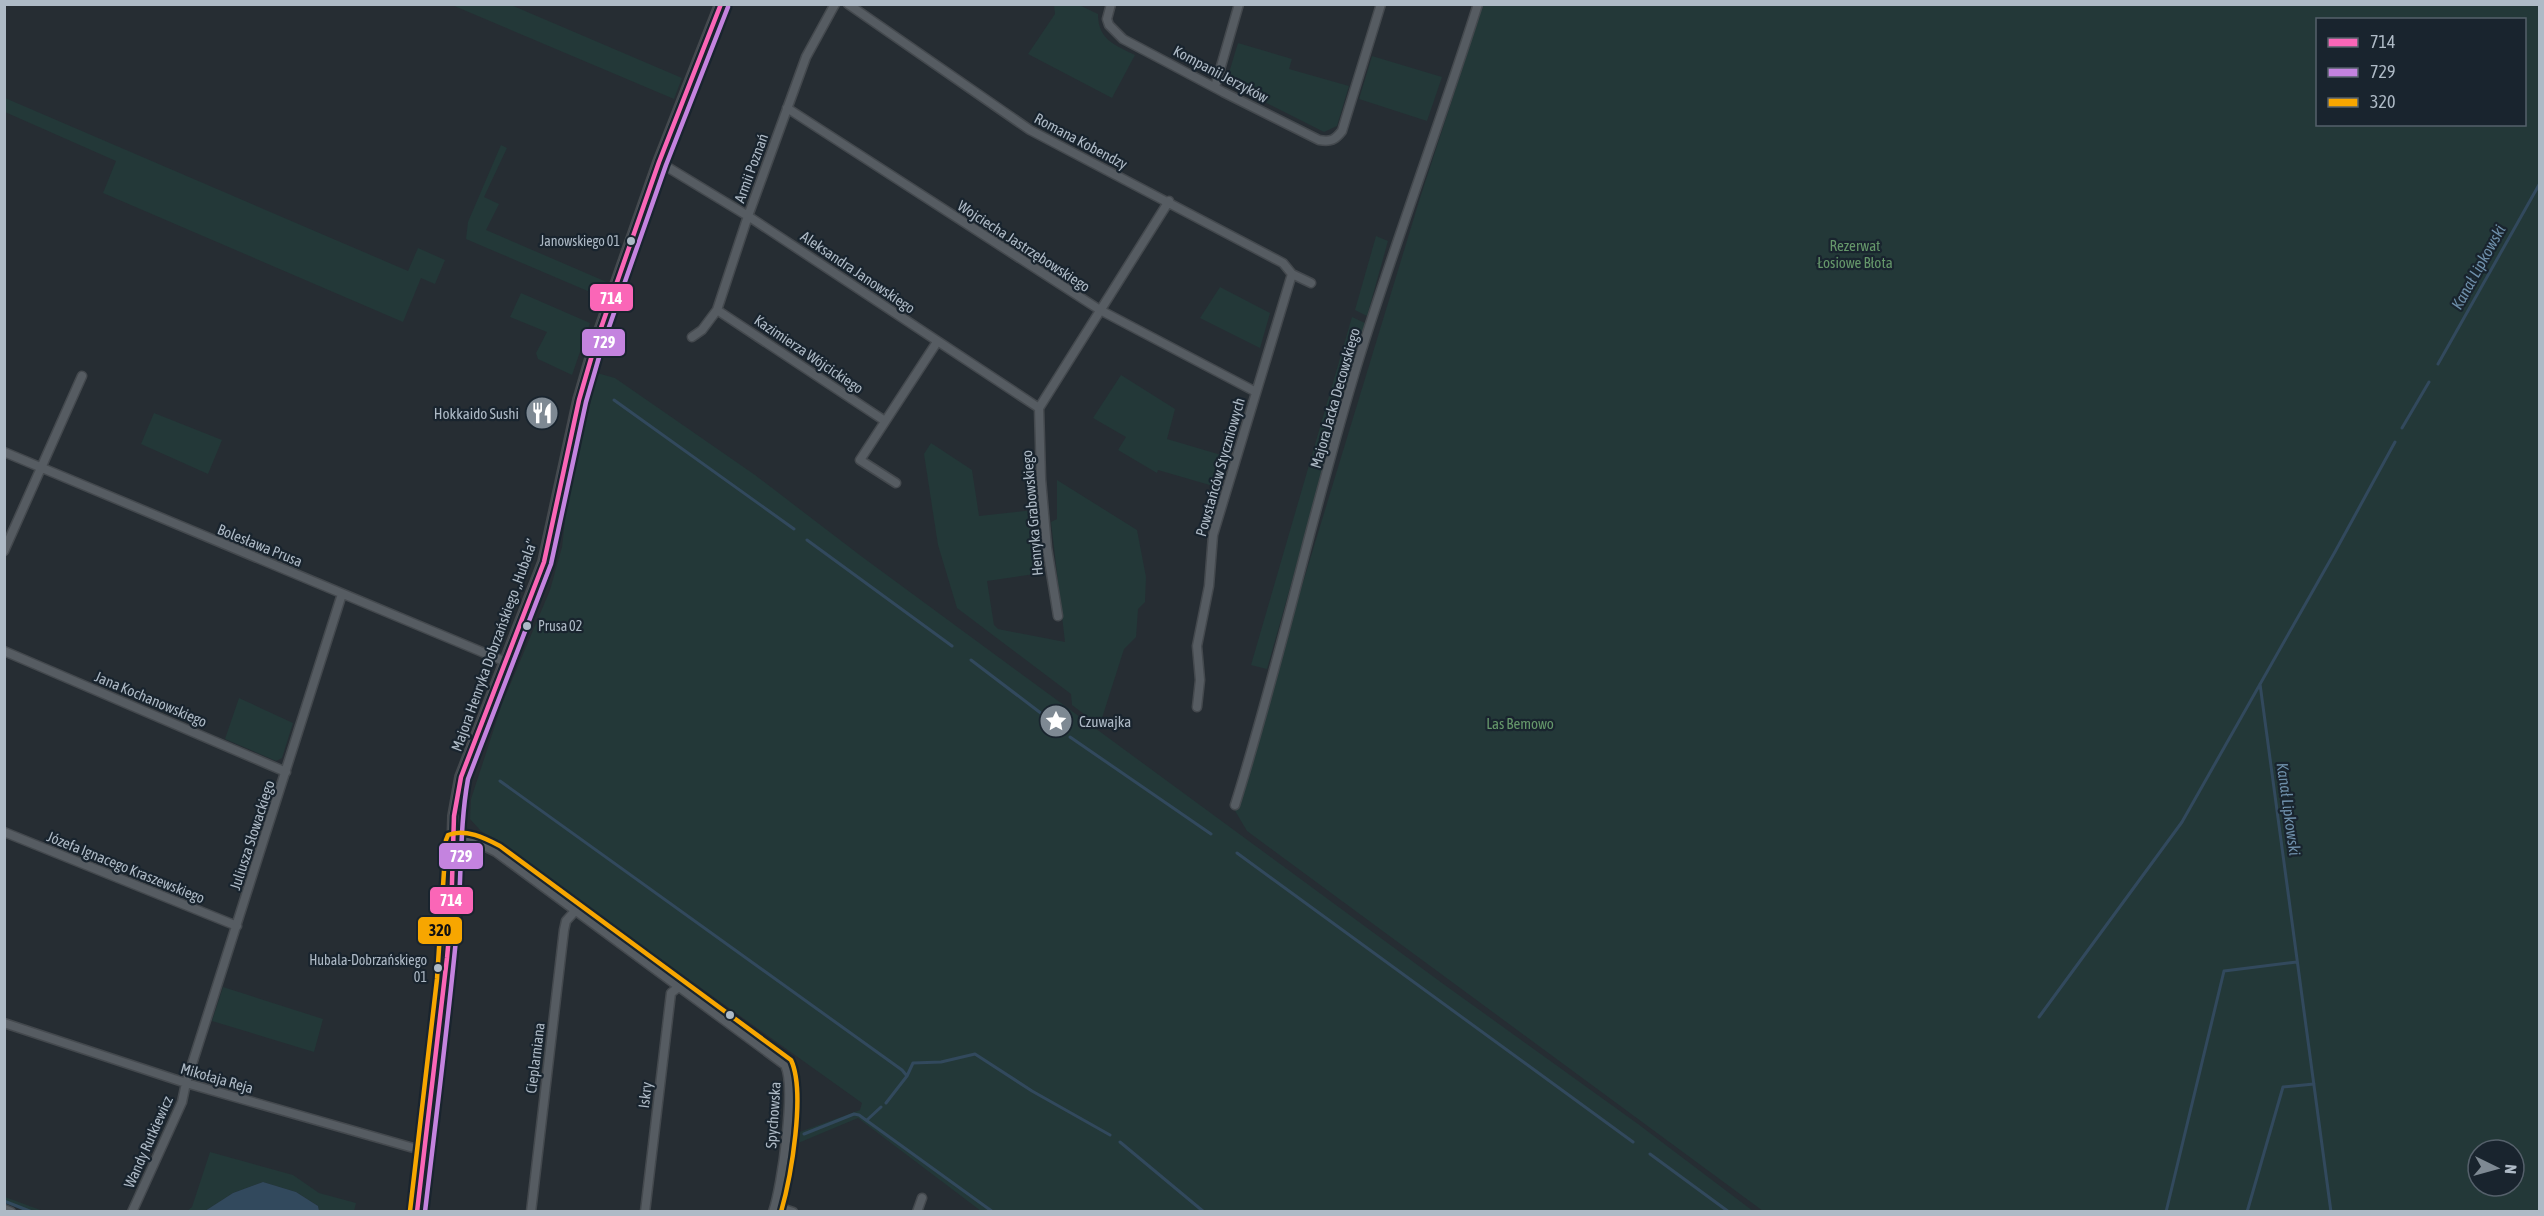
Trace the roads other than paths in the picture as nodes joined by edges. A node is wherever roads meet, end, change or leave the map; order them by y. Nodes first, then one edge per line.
1 (721, 4) edge
2 (835, 4) edge
3 (848, 4) edge
4 (1111, 4) edge
5 (1239, 4) edge
6 (1381, 4) edge
7 (1478, 4) edge
8 (1215, 87) junction
9 (787, 108) junction
10 (659, 162) junction
11 (1169, 201) junction
12 (748, 216) junction
13 (1292, 274) junction
14 (1311, 283) dead end
15 (717, 310) junction
16 (1100, 310) junction
17 (692, 336) dead end
18 (937, 342) junction
19 (82, 376) dead end
20 (1256, 392) junction
21 (1040, 408) junction
22 (885, 421) junction
23 (4, 452) edge
24 (41, 469) junction
25 (896, 483) dead end
26 (4, 551) edge
27 (342, 594) junction
28 (1058, 616) dead end
29 (4, 651) edge
30 (506, 662) junction
31 (1197, 707) dead end
32 (286, 772) junction
33 (1235, 805) dead end
34 (4, 832) edge
35 (453, 841) junction
36 (575, 911) junction
37 (237, 926) junction
38 (680, 986) junction
39 (4, 1023) edge
40 (186, 1083) junction
41 (424, 1152) junction
42 (922, 1198) dead end
43 (4, 1209) edge
44 (774, 1209) edge
45 (12, 1212) edge
46 (132, 1212) edge
47 (417, 1212) edge
48 (531, 1212) edge
49 (645, 1212) edge
50 (792, 1212) edge
51 (917, 1212) edge

1 - 10 street, Majora Henryka Dobrzańskiego „Hubala”
2 - 9 street, Armii Poznań
3 - 11 street, Romana Kobendzy
4 - 8 street, Kompanii Jerzyków
5 - 8 street
6 - 8 street, Kompanii Jerzyków
7 - 33 street, Majora Jacka Decowskiego
9 - 12 street, Armii Poznań
9 - 16 street, Wojciecha Jastrzębowskiego
10 - 12 street, Aleksandra Janowskiego
10 - 30 street, Majora Henryka Dobrzańskiego „Hubala”
11 - 13 street, Romana Kobendzy
11 - 16 street
12 - 15 street, Armii Poznań
12 - 18 street, Aleksandra Janowskiego
13 - 14 street, Romana Kobendzy
13 - 20 street, Powstańców Styczniowych
15 - 17 street, Armii Poznań
15 - 22 street, Kazimierza Wójcickiego
16 - 20 street, Wojciecha Jastrzębowskiego
16 - 21 street
18 - 21 street, Aleksandra Janowskiego
18 - 22 street
19 - 24 street
20 - 31 street, Powstańców Styczniowych
21 - 28 street, Henryka Grabowskiego
22 - 25 street
23 - 24 street, Bolesława Prusa
24 - 26 street
24 - 27 street, Bolesława Prusa
27 - 30 street, Bolesława Prusa
27 - 32 street, Juliusza Słowackiego
29 - 32 street, Jana Kochanowskiego
30 - 35 street, Majora Henryka Dobrzańskiego „Hubala”
32 - 37 street, Juliusza Słowackiego
34 - 37 street, Józefa Ignacego Kraszewskiego
35 - 36 street, Spychowska
35 - 41 street, Majora Henryka Dobrzańskiego „Hubala”
36 - 38 street, Spychowska
36 - 48 street, Cieplarniana
37 - 40 street, Juliusza Słowackiego
38 - 44 street, Spychowska
38 - 49 street, Iskry
39 - 40 street, Mikołaja Reja
40 - 41 street, Mikołaja Reja
40 - 46 street, Wandy Rutkiewicz
41 - 47 street, Majora Henryka Dobrzańskiego „Hubala”
42 - 51 street
43 - 45 street
44 - 50 street

